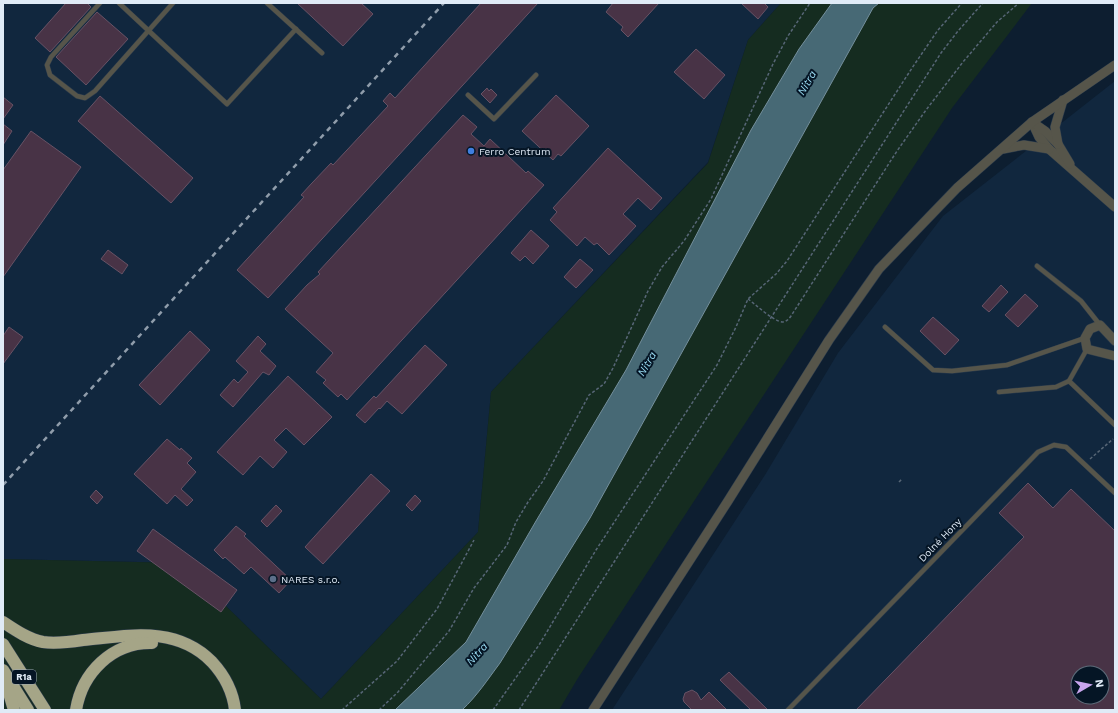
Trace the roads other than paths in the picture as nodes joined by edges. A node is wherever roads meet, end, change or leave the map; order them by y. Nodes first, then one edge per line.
1 (100, 3) edge
2 (119, 3) edge
3 (173, 3) edge
4 (267, 3) edge
5 (296, 29) junction
6 (148, 30) junction
7 (322, 53) dead end
8 (1115, 64) edge
9 (536, 75) dead end
10 (468, 95) dead end
11 (1063, 100) junction
12 (1032, 122) junction
13 (1058, 144) junction
14 (1002, 149) junction
15 (1049, 149) junction
16 (1073, 170) junction
17 (1115, 208) edge
18 (1037, 266) dead end
19 (1100, 325) junction
20 (885, 327) dead end
21 (1085, 338) junction
22 (1115, 340) edge
23 (1087, 349) junction
24 (1115, 356) edge
25 (1069, 381) junction
26 (999, 392) dead end
27 (1115, 424) edge
28 (1115, 493) edge
29 (3, 622) edge
30 (3, 644) edge
31 (3, 671) edge
32 (14, 710) edge
33 (28, 710) edge
34 (45, 710) edge
35 (76, 710) edge
36 (228, 710) edge
37 (235, 710) edge
38 (593, 710) edge
39 (788, 710) edge

1 - 6 lane
2 - 6 lane
3 - 6 lane
4 - 5 lane
5 - 6 lane
5 - 7 lane
8 - 11 street
9 - 10 lane
11 - 12 street
11 - 13 street
12 - 13 street
12 - 14 street
12 - 15 street
13 - 16 street
14 - 15 street
14 - 38 street
15 - 16 street
16 - 17 street
18 - 19 lane
19 - 21 street
19 - 22 street
20 - 21 lane
21 - 23 street
23 - 24 street
23 - 25 lane
25 - 26 lane
25 - 27 lane
28 - 39 lane, Dolné Hony
29 - 37 highway
30 - 34 highway, R1a
31 - 32 highway
31 - 33 highway, R1a
35 - 36 highway

